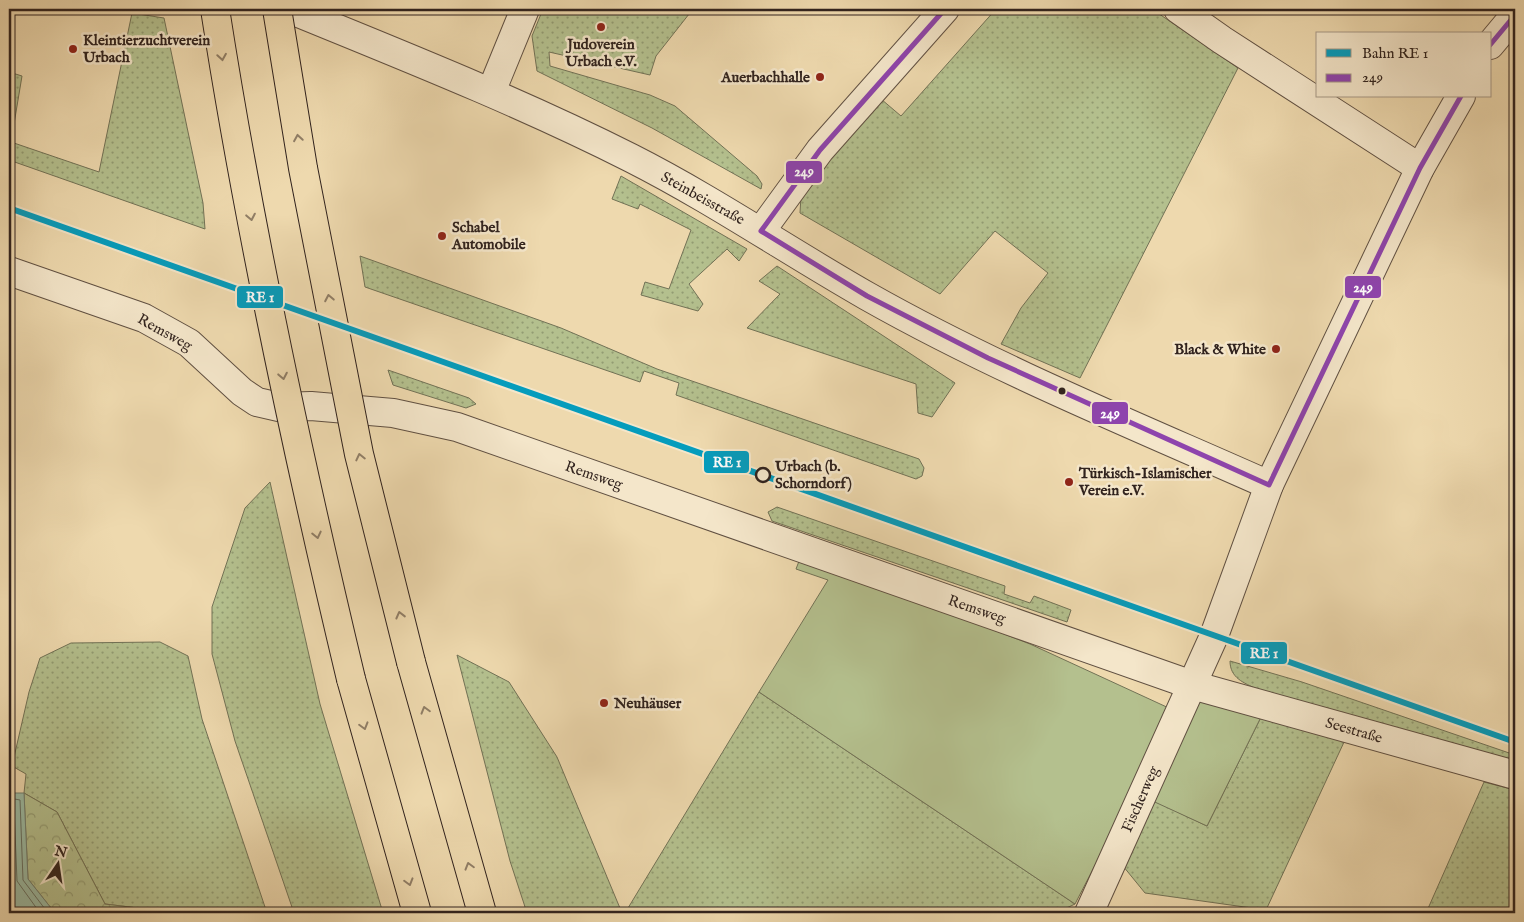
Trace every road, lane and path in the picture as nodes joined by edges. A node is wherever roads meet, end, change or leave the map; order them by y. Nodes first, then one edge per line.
1 (215, 9) edge
2 (277, 9) edge
3 (289, 9) edge
4 (525, 9) edge
5 (945, 9) edge
6 (1178, 9) edge
7 (1515, 15) edge
8 (1492, 43) edge
9 (492, 92) junction
10 (1460, 98) edge
11 (1420, 168) junction
12 (761, 231) junction
13 (9, 271) edge
14 (1269, 485) junction
15 (1192, 685) junction
16 (1515, 775) edge
17 (417, 913) edge
18 (482, 913) edge
19 (1089, 913) edge

1 -> 17 highway, bridge
18 -> 2 highway, bridge
3 - 9 street, Steinbeisstraße
4 - 9 street
5 - 12 street
6 - 11 street
7 - 8 street
9 - 12 street, Steinbeisstraße
10 - 11 street, Fischerweg
11 - 14 street, Fischerweg
12 - 14 street, Steinbeisstraße
13 - 15 street, Remsweg
14 - 15 street, Fischerweg
15 - 16 street, Seestraße
15 - 19 street, Fischerweg

